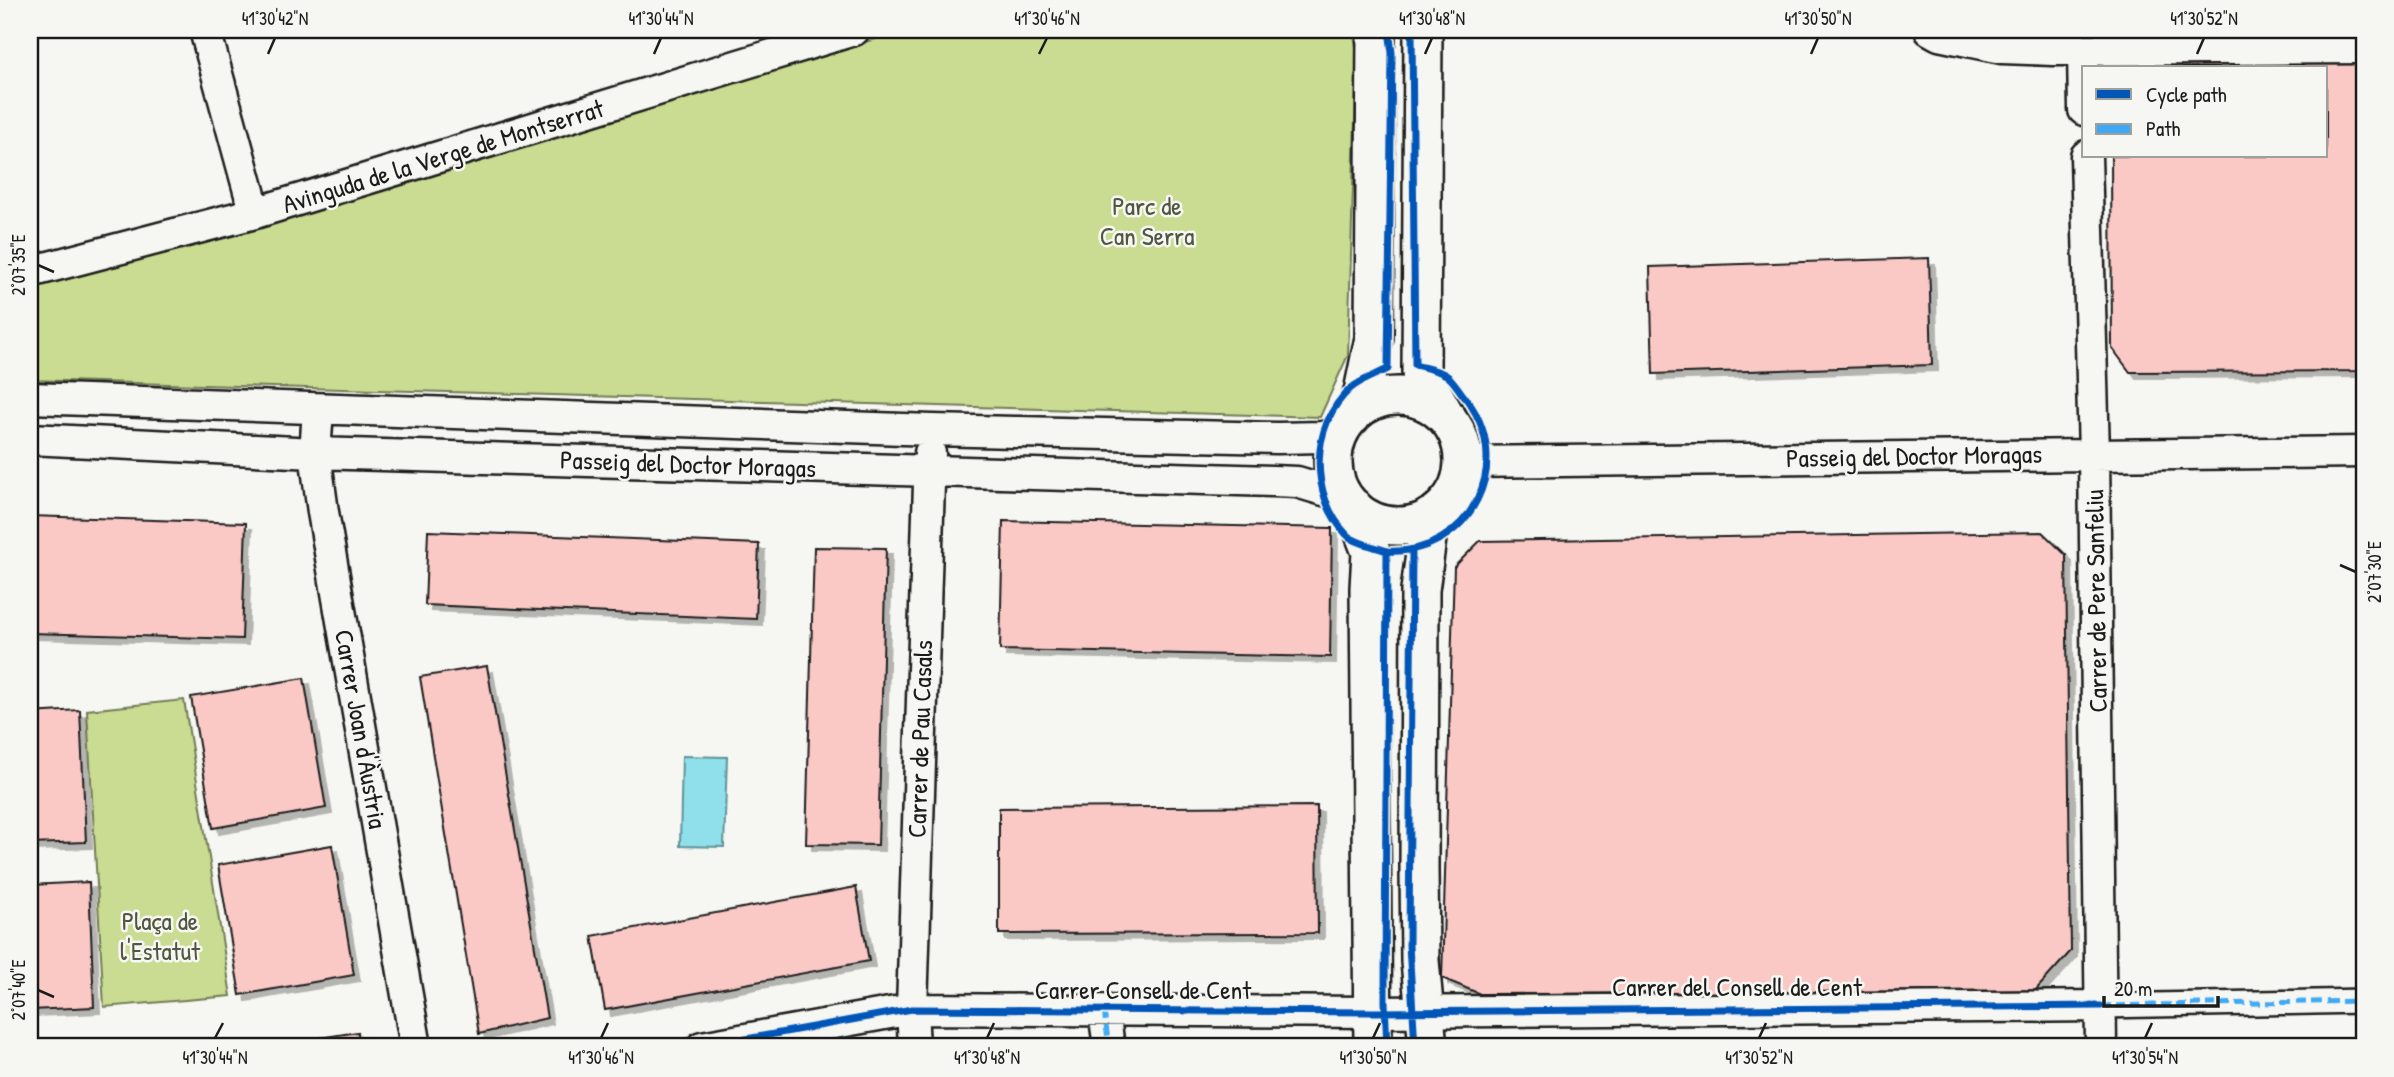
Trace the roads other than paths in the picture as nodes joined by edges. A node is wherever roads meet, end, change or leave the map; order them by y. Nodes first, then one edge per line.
1 (205, 30) edge
2 (854, 30) edge
3 (1376, 30) edge
4 (1423, 30) edge
5 (1930, 30) edge
6 (2364, 48) edge
7 (2082, 50) junction
8 (2083, 66) edge
9 (2085, 158) edge
10 (255, 213) junction
11 (30, 271) edge
12 (30, 398) edge
13 (318, 410) junction
14 (1446, 416) junction
15 (1346, 425) junction
16 (932, 430) junction
17 (30, 439) edge
18 (2364, 452) edge
19 (315, 453) junction
20 (2094, 454) junction
21 (1463, 462) junction
22 (928, 472) junction
23 (1349, 502) junction
24 (1430, 517) junction
25 (2364, 1001) edge
26 (2101, 1006) junction
27 (912, 1009) junction
28 (1426, 1009) junction
29 (1104, 1011) junction
30 (1373, 1030) edge
31 (416, 1047) edge
32 (702, 1047) edge
33 (914, 1047) edge
34 (1109, 1047) edge
35 (1428, 1047) edge
36 (2101, 1047) edge

1 - 10 street
2 - 10 street, Avinguda de la Verge de Montserrat
3 - 15 street
4 - 14 street
5 - 7 street
6 - 7 street
7 - 8 street
9 - 20 street, Carrer de Pere Sanfeliu
10 - 11 street, Avinguda de la Verge de Montserrat
12 - 13 street, Passeig del Doctor Moragas
13 - 16 street, Passeig del Doctor Moragas
13 - 19 street, Carrer Joan d'Àustria
14 - 15 street
14 - 21 street
15 - 16 street, Passeig del Doctor Moragas
15 - 23 street
16 - 22 street, Carrer de Pau Casals
17 - 19 street, Passeig del Doctor Moragas
18 - 20 street, Passeig del Doctor Moragas
19 - 22 street, Passeig del Doctor Moragas
19 - 31 street, Carrer Joan d'Àustria
20 - 21 street, Passeig del Doctor Moragas
20 - 26 street, Carrer de Pere Sanfeliu
21 - 24 street
22 - 23 street, Passeig del Doctor Moragas
22 - 27 street, Carrer de Pau Casals
23 - 24 street
23 - 30 street
24 - 28 street
25 - 26 street, Carrer del Consell de Cent
26 - 28 street, Carrer del Consell de Cent
26 - 36 street, Carrer de Pere Sanfeliu
27 - 29 street, Carrer Consell de Cent
27 - 32 street, Carrer Consell de Cent
27 - 33 street, Carrer de Pau Casals
28 - 30 street, Carrer del Consell de Cent
28 - 35 street
29 - 30 street, Carrer Consell de Cent
29 - 34 street

